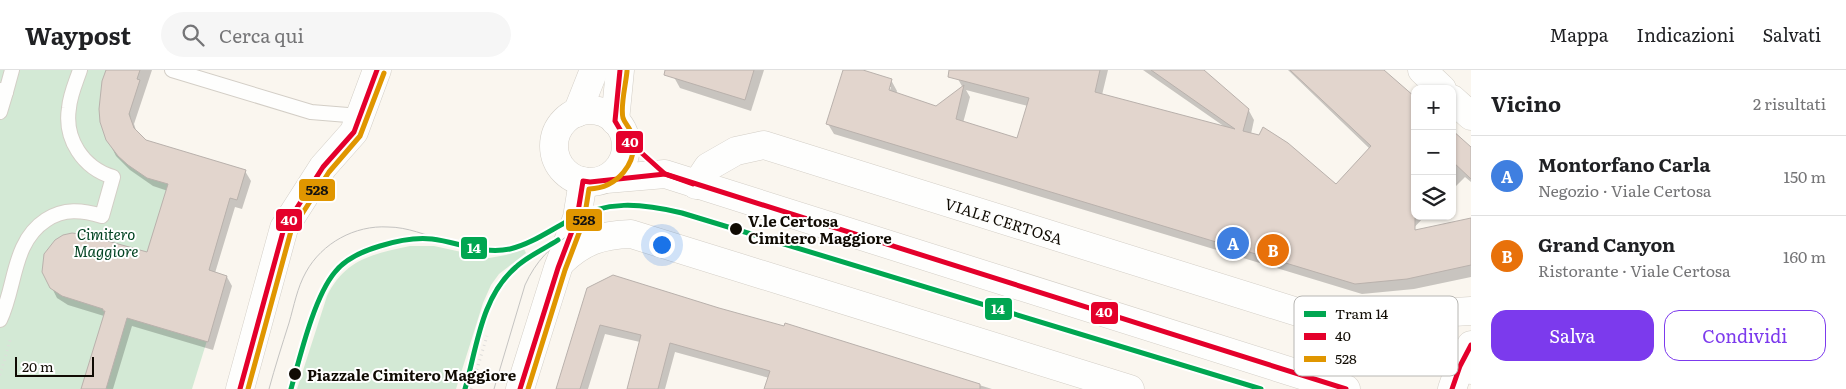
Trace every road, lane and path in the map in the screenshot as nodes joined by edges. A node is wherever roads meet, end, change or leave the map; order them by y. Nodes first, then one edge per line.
1 (12, 70) edge
2 (80, 70) edge
3 (172, 70) edge
4 (377, 70) edge
5 (594, 70) edge
6 (620, 70) edge
7 (1422, 70) edge
8 (1438, 85) edge
9 (3, 91) edge
10 (1456, 102) edge
11 (0, 112) edge
12 (577, 113) junction
13 (360, 116) junction
14 (1471, 116) edge
15 (620, 129) junction
16 (666, 174) junction
17 (594, 180) junction
18 (696, 185) junction
19 (561, 262) junction
20 (1294, 311) edge
21 (1471, 311) edge
22 (1458, 312) edge
23 (0, 320) edge
24 (13, 331) dead end
25 (487, 336) dead end
26 (1294, 373) edge
27 (0, 375) edge
28 (1305, 376) edge
29 (240, 389) edge
30 (471, 389) edge
31 (520, 389) edge
32 (1130, 389) edge
33 (1346, 389) edge

1 - 9 lane
2 - 23 lane
3 - 13 lane
4 - 13 main road
5 - 12 main road
6 - 15 main road
7 - 8 main road
9 - 11 lane
10 - 14 main road
12 - 15 main road
12 - 17 main road
13 - 29 main road
15 - 16 main road
15 - 17 main road
16 - 17 main road
16 - 18 main road
17 - 19 main road
18 - 20 main road, VIALE CERTOSA
18 - 26 main road
19 - 31 main road
19 - 32 main road
21 - 22 main road, VIALE CERTOSA
24 - 27 path
25 - 30 path
28 - 33 main road

